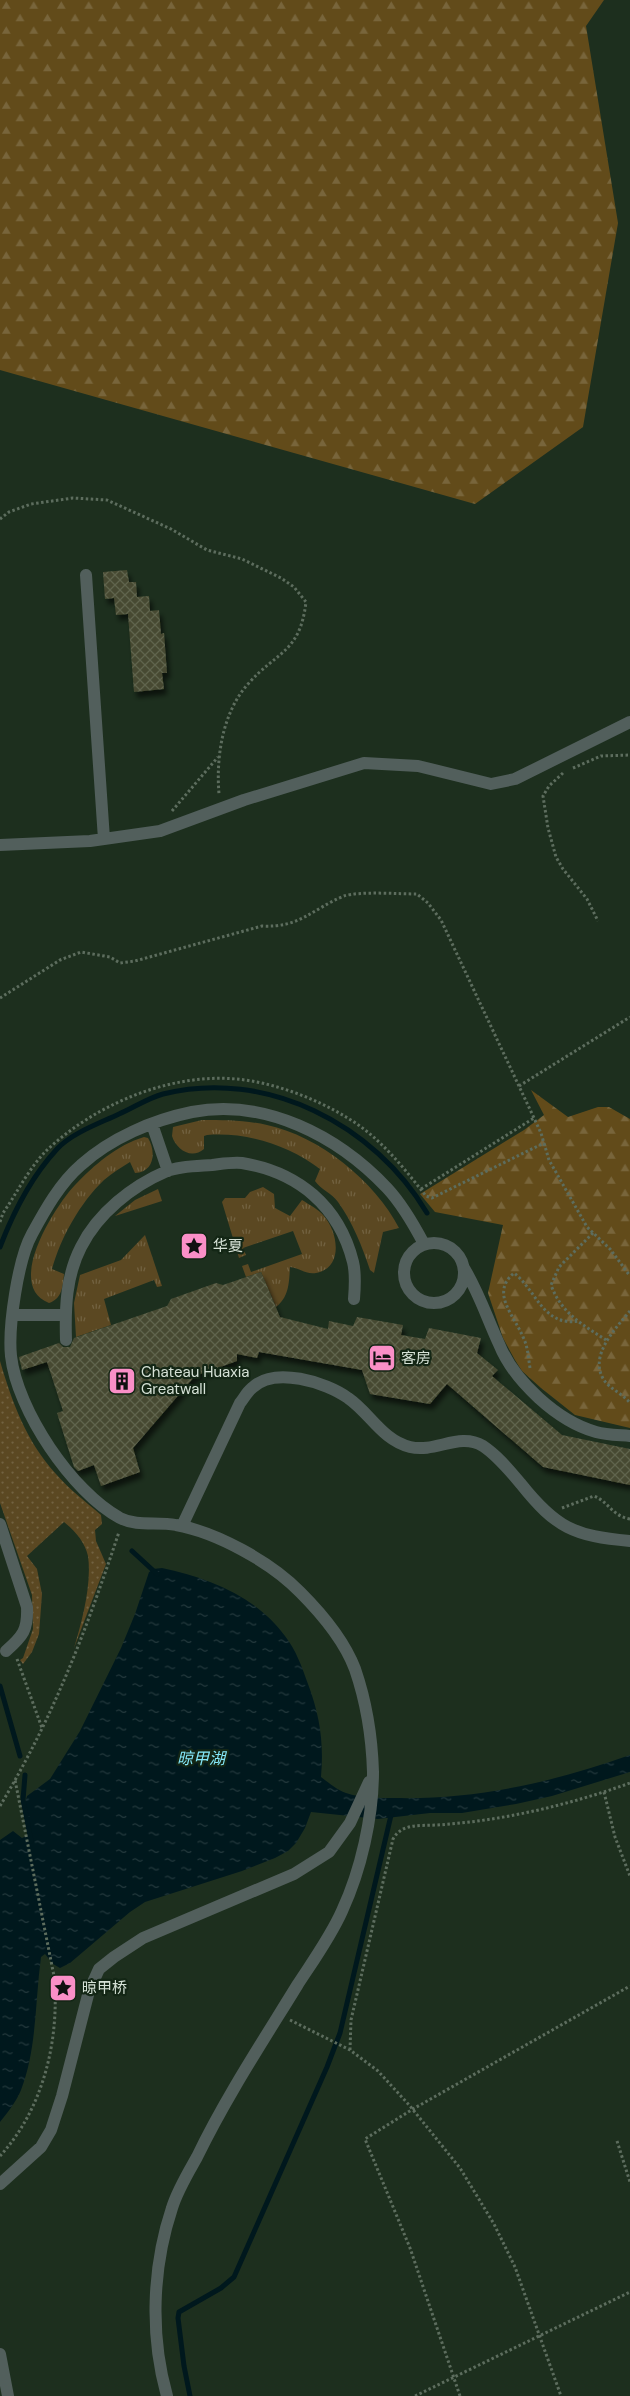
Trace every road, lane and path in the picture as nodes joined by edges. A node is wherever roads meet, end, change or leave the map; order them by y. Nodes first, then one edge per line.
1 (0, 519) edge
2 (86, 575) dead end
3 (630, 722) edge
4 (630, 755) edge
5 (219, 756) junction
6 (221, 808) junction
7 (170, 813) dead end
8 (104, 839) junction
9 (0, 845) edge
10 (598, 920) dead end
11 (0, 998) edge
12 (630, 1017) edge
13 (519, 1086) junction
14 (534, 1118) junction
15 (152, 1124) junction
16 (544, 1143) junction
17 (168, 1170) junction
18 (421, 1189) junction
19 (0, 1222) edge
20 (593, 1233) junction
21 (424, 1244) junction
22 (464, 1268) junction
23 (630, 1276) edge
24 (354, 1300) dead end
25 (630, 1311) edge
26 (14, 1315) junction
27 (65, 1315) junction
28 (579, 1321) junction
29 (66, 1340) dead end
30 (606, 1340) junction
31 (531, 1390) junction
32 (630, 1403) edge
33 (630, 1436) edge
34 (548, 1514) junction
35 (123, 1520) junction
36 (630, 1520) edge
37 (0, 1524) edge
38 (182, 1526) junction
39 (630, 1541) edge
40 (9, 1649) joint
41 (42, 1729) junction
42 (373, 1773) junction
43 (15, 1780) junction
44 (630, 1783) edge
45 (604, 1792) junction
46 (0, 1806) edge
47 (630, 1876) edge
48 (630, 1986) edge
49 (280, 2014) junction
50 (350, 2050) junction
51 (412, 2109) junction
52 (617, 2141) dead end
53 (0, 2156) edge
54 (630, 2182) edge
55 (0, 2184) edge
56 (630, 2292) edge
57 (540, 2334) junction
58 (0, 2354) edge
59 (454, 2377) junction
60 (8, 2396) edge
61 (168, 2396) edge
62 (415, 2396) edge
63 (460, 2396) edge
64 (561, 2396) edge

1 - 5 path
2 - 8 street
3 - 6 street
4 - 10 path
5 - 6 path
5 - 7 path
6 - 8 street
8 - 9 street
11 - 13 path
12 - 13 path
13 - 14 path
14 - 16 path
14 - 18 path
15 - 17 street
15 - 21 street
15 - 26 street
16 - 18 path
16 - 20 path
17 - 24 street
17 - 27 street
18 - 19 path
20 - 23 path
20 - 28 path
21 - 22 street
21 - 22 street
22 - 31 street
25 - 30 path
26 - 27 street
26 - 35 street
27 - 29 street
28 - 30 path
28 - 31 path
30 - 32 path
31 - 33 street
34 - 36 path
34 - 38 street
34 - 39 street
35 - 38 street
35 - 41 path
37 - 40 street
38 - 42 street
40 - 41 path
41 - 43 path
42 - 49 street
42 - 55 street
43 - 46 path
43 - 53 path
44 - 45 path
45 - 47 path
45 - 50 path
48 - 51 path
49 - 50 path
49 - 61 street
50 - 51 path
51 - 57 path
51 - 59 path
52 - 54 path
56 - 57 path
57 - 59 path
57 - 64 path
58 - 60 street
59 - 62 path
59 - 63 path

